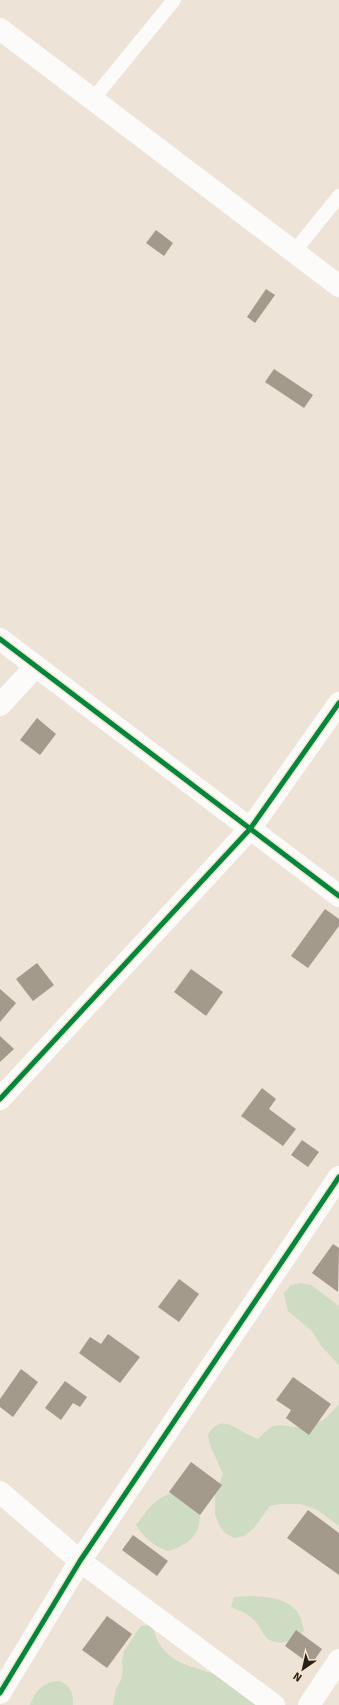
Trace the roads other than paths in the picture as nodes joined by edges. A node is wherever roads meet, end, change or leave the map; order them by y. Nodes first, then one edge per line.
1 (174, 0) edge
2 (0, 29) edge
3 (93, 99) junction
4 (339, 196) edge
5 (294, 252) junction
6 (339, 286) edge
7 (0, 639) edge
8 (36, 666) junction
9 (339, 703) edge
10 (0, 705) edge
11 (250, 829) junction
12 (339, 896) edge
13 (0, 1099) edge
14 (339, 1177) edge
15 (0, 1492) edge
16 (80, 1561) junction
17 (339, 1660) edge
18 (0, 1693) edge
19 (274, 1705) edge
20 (309, 1705) edge

1 - 3 lane
2 - 3 street
3 - 5 street
4 - 5 lane
5 - 6 street
7 - 8 street
8 - 10 street
8 - 11 street
9 - 11 street
11 - 12 street
11 - 13 street
14 - 16 street
15 - 16 street
16 - 18 street
16 - 19 street
17 - 20 street

